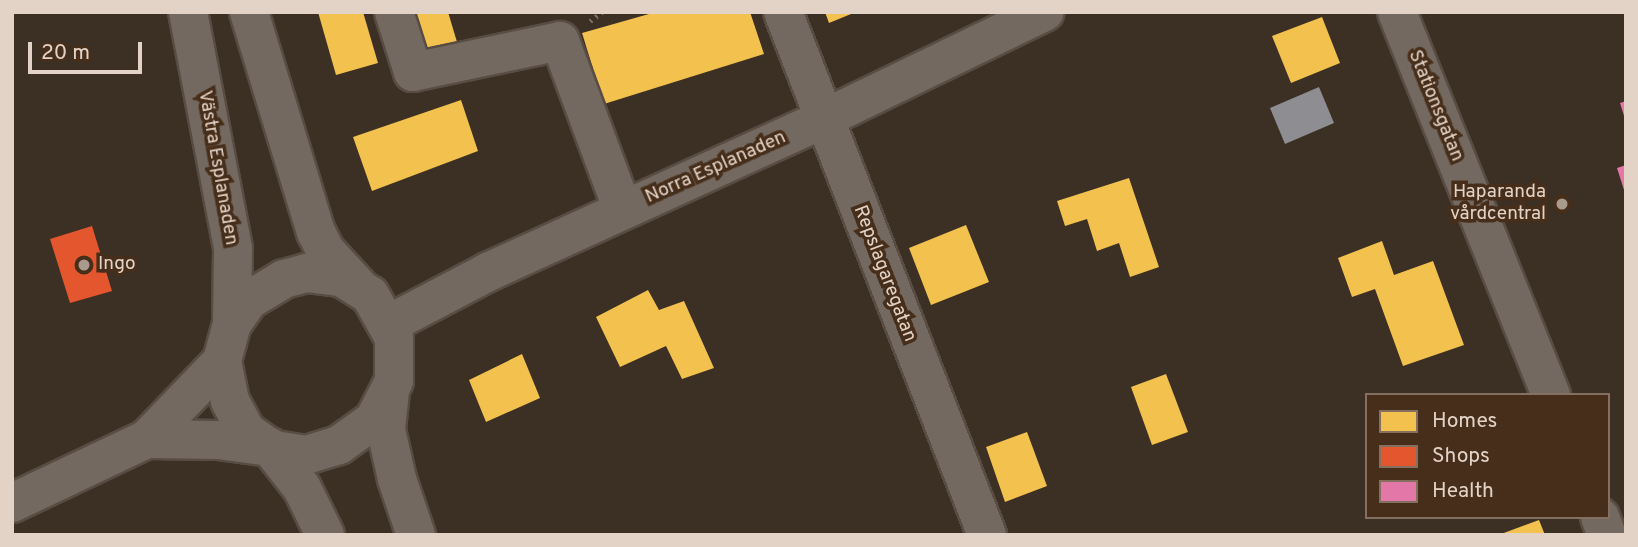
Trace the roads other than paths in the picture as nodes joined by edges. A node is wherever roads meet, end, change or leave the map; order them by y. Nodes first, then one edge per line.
1 (187, 12) edge
2 (249, 12) edge
3 (394, 12) edge
4 (783, 12) edge
5 (1044, 12) edge
6 (1397, 12) edge
7 (823, 119) junction
8 (622, 210) junction
9 (359, 288) junction
10 (232, 324) junction
11 (388, 324) junction
12 (222, 361) junction
13 (390, 390) junction
14 (1550, 393) edge
15 (147, 439) junction
16 (270, 447) junction
17 (12, 503) edge
18 (1601, 519) edge
19 (325, 535) edge
20 (416, 535) edge
21 (987, 535) edge
22 (1608, 535) edge

1 - 10 street, Västra Esplanaden
2 - 9 street
3 - 8 street
4 - 7 street, Repslagaregatan
5 - 7 street, Norra Esplanaden
6 - 14 street, Stationsgatan
7 - 8 street, Norra Esplanaden
7 - 21 street, Repslagaregatan
8 - 11 street, Norra Esplanaden
9 - 10 street
9 - 11 street
10 - 12 street
11 - 13 street
12 - 15 street
12 - 16 street
13 - 16 street
13 - 20 street
15 - 16 street
15 - 17 street
16 - 19 street
18 - 22 street

